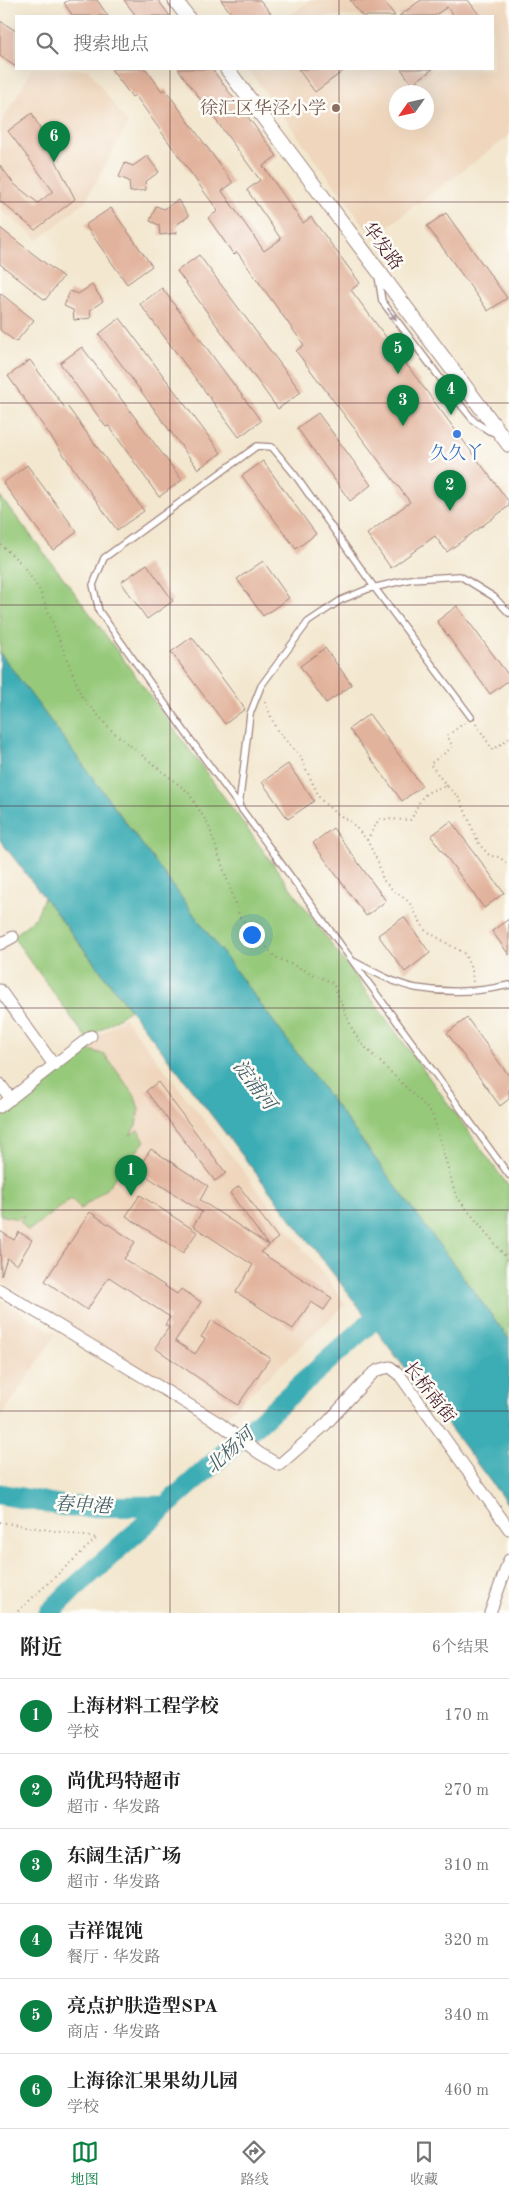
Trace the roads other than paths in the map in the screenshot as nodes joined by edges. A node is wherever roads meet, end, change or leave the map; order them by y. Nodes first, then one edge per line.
1 (175, 0) edge
2 (187, 15) edge
3 (228, 70) edge
4 (506, 441) edge
5 (374, 587) junction
6 (509, 613) edge
7 (471, 718) road end
8 (239, 806) junction
9 (354, 962) junction
10 (509, 985) edge
11 (2, 998) edge
12 (91, 1036) dead end
13 (54, 1065) junction
14 (0, 1084) edge
15 (11, 1099) junction
16 (0, 1107) edge
17 (509, 1174) edge
18 (0, 1290) edge
19 (509, 1529) edge
20 (509, 1560) edge
21 (490, 1613) edge

1 - 2 street
3 - 4 street, 华发路
5 - 6 lane
5 - 7 lane
5 - 8 lane
5 - 8 lane
8 - 9 lane
9 - 10 lane
9 - 17 lane
11 - 13 street
12 - 13 street
13 - 15 street
14 - 15 street
15 - 16 street
18 - 19 street, 长桥南街
20 - 21 street

